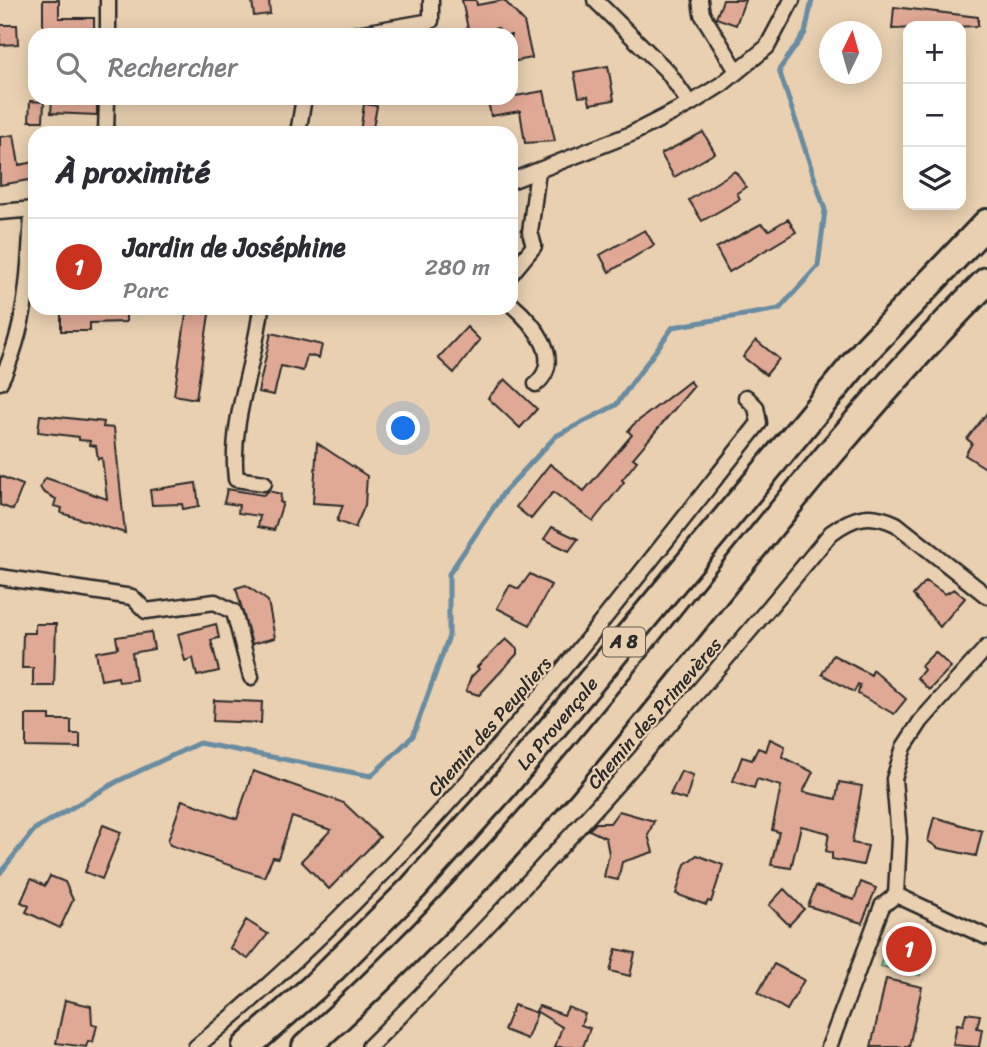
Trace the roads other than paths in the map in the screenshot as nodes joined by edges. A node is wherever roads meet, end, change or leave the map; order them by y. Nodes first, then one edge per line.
1 (108, 0) edge
2 (431, 0) edge
3 (595, 0) edge
4 (700, 0) edge
5 (792, 0) edge
6 (108, 28) edge
7 (391, 28) edge
8 (737, 71) junction
9 (690, 104) junction
10 (107, 105) edge
11 (303, 105) edge
12 (106, 126) edge
13 (299, 126) edge
14 (538, 171) junction
15 (518, 178) edge
16 (28, 210) edge
17 (0, 212) edge
18 (987, 223) edge
19 (518, 265) edge
20 (28, 273) edge
21 (987, 281) edge
22 (518, 310) edge
23 (260, 315) edge
24 (0, 382) edge
25 (536, 384) dead end
26 (746, 397) dead end
27 (264, 483) dead end
28 (0, 577) edge
29 (987, 596) edge
30 (987, 646) edge
31 (251, 677) dead end
32 (896, 895) junction
33 (987, 937) edge
34 (196, 1047) edge
35 (246, 1047) edge
36 (306, 1047) edge
37 (369, 1047) edge
38 (829, 1047) edge

1 - 6 street
2 - 7 street
3 - 9 street
4 - 8 street
5 - 8 street
8 - 9 street
9 - 14 street
10 - 12 street
11 - 13 street
14 - 15 street
14 - 19 street
16 - 17 street
18 - 35 highway, La Provençale / A 8
20 - 24 street
21 - 36 highway, La Provençale / A 8
22 - 25 street
23 - 27 street
26 - 34 street, Chemin des Peupliers
28 - 31 street
29 - 37 street, Chemin des Primevères
30 - 32 street
32 - 33 street
32 - 38 street

